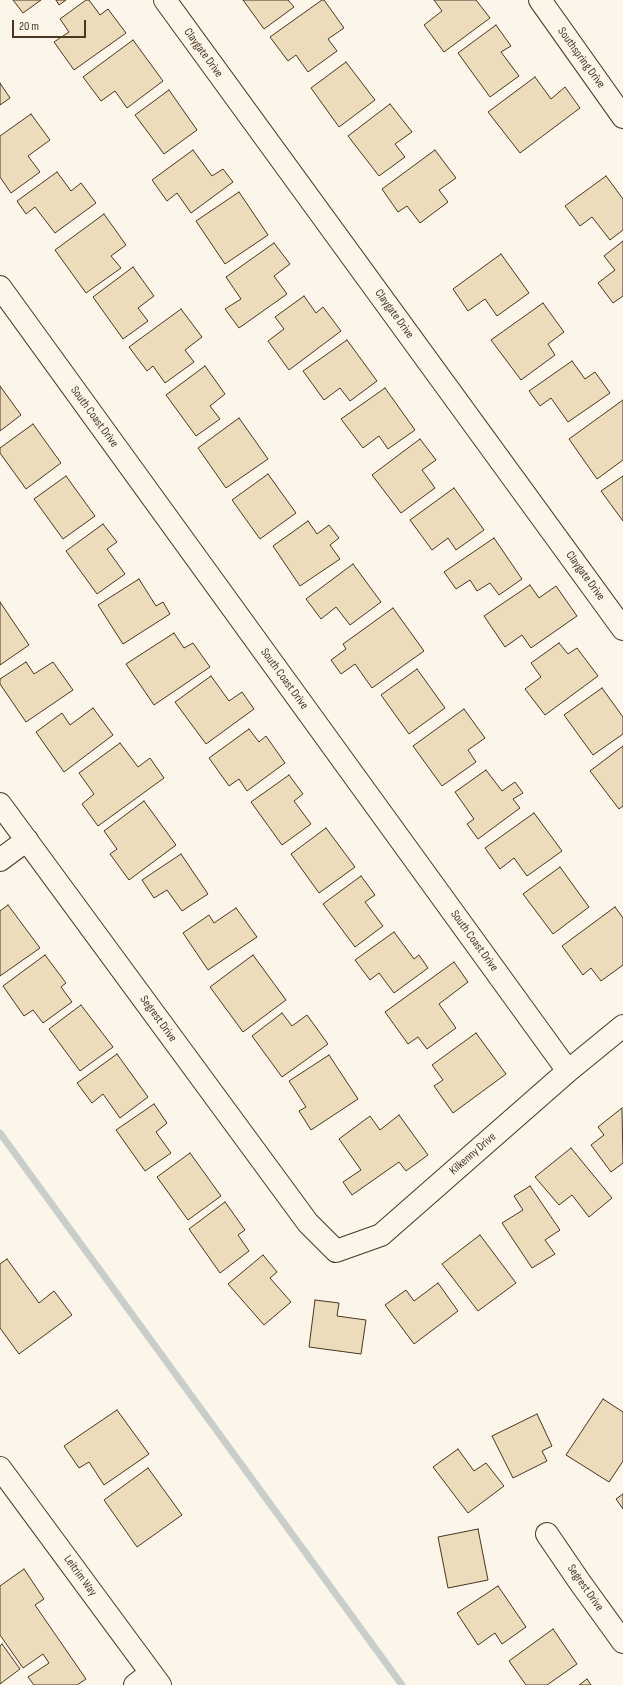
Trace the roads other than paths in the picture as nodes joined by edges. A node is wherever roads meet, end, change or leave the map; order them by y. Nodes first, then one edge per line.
1 (165, 0) edge
2 (540, 0) edge
3 (623, 117) edge
4 (0, 287) edge
5 (623, 629) edge
6 (0, 804) edge
7 (27, 840) junction
8 (0, 860) edge
9 (623, 1026) edge
10 (568, 1071) junction
11 (317, 1232) joint
12 (0, 1468) edge
13 (547, 1534) dead end
14 (623, 1642) edge
15 (149, 1681) edge

1 - 5 street, Claygate Drive
2 - 3 street, Southspring Drive
4 - 10 street, South Coast Drive
6 - 7 street, Segrest Drive
7 - 8 street
7 - 11 street, Segrest Drive
9 - 10 street, Kilkenny Drive
10 - 11 street, Kilkenny Drive
12 - 15 street, Leitrim Way
13 - 14 street, Segrest Drive

